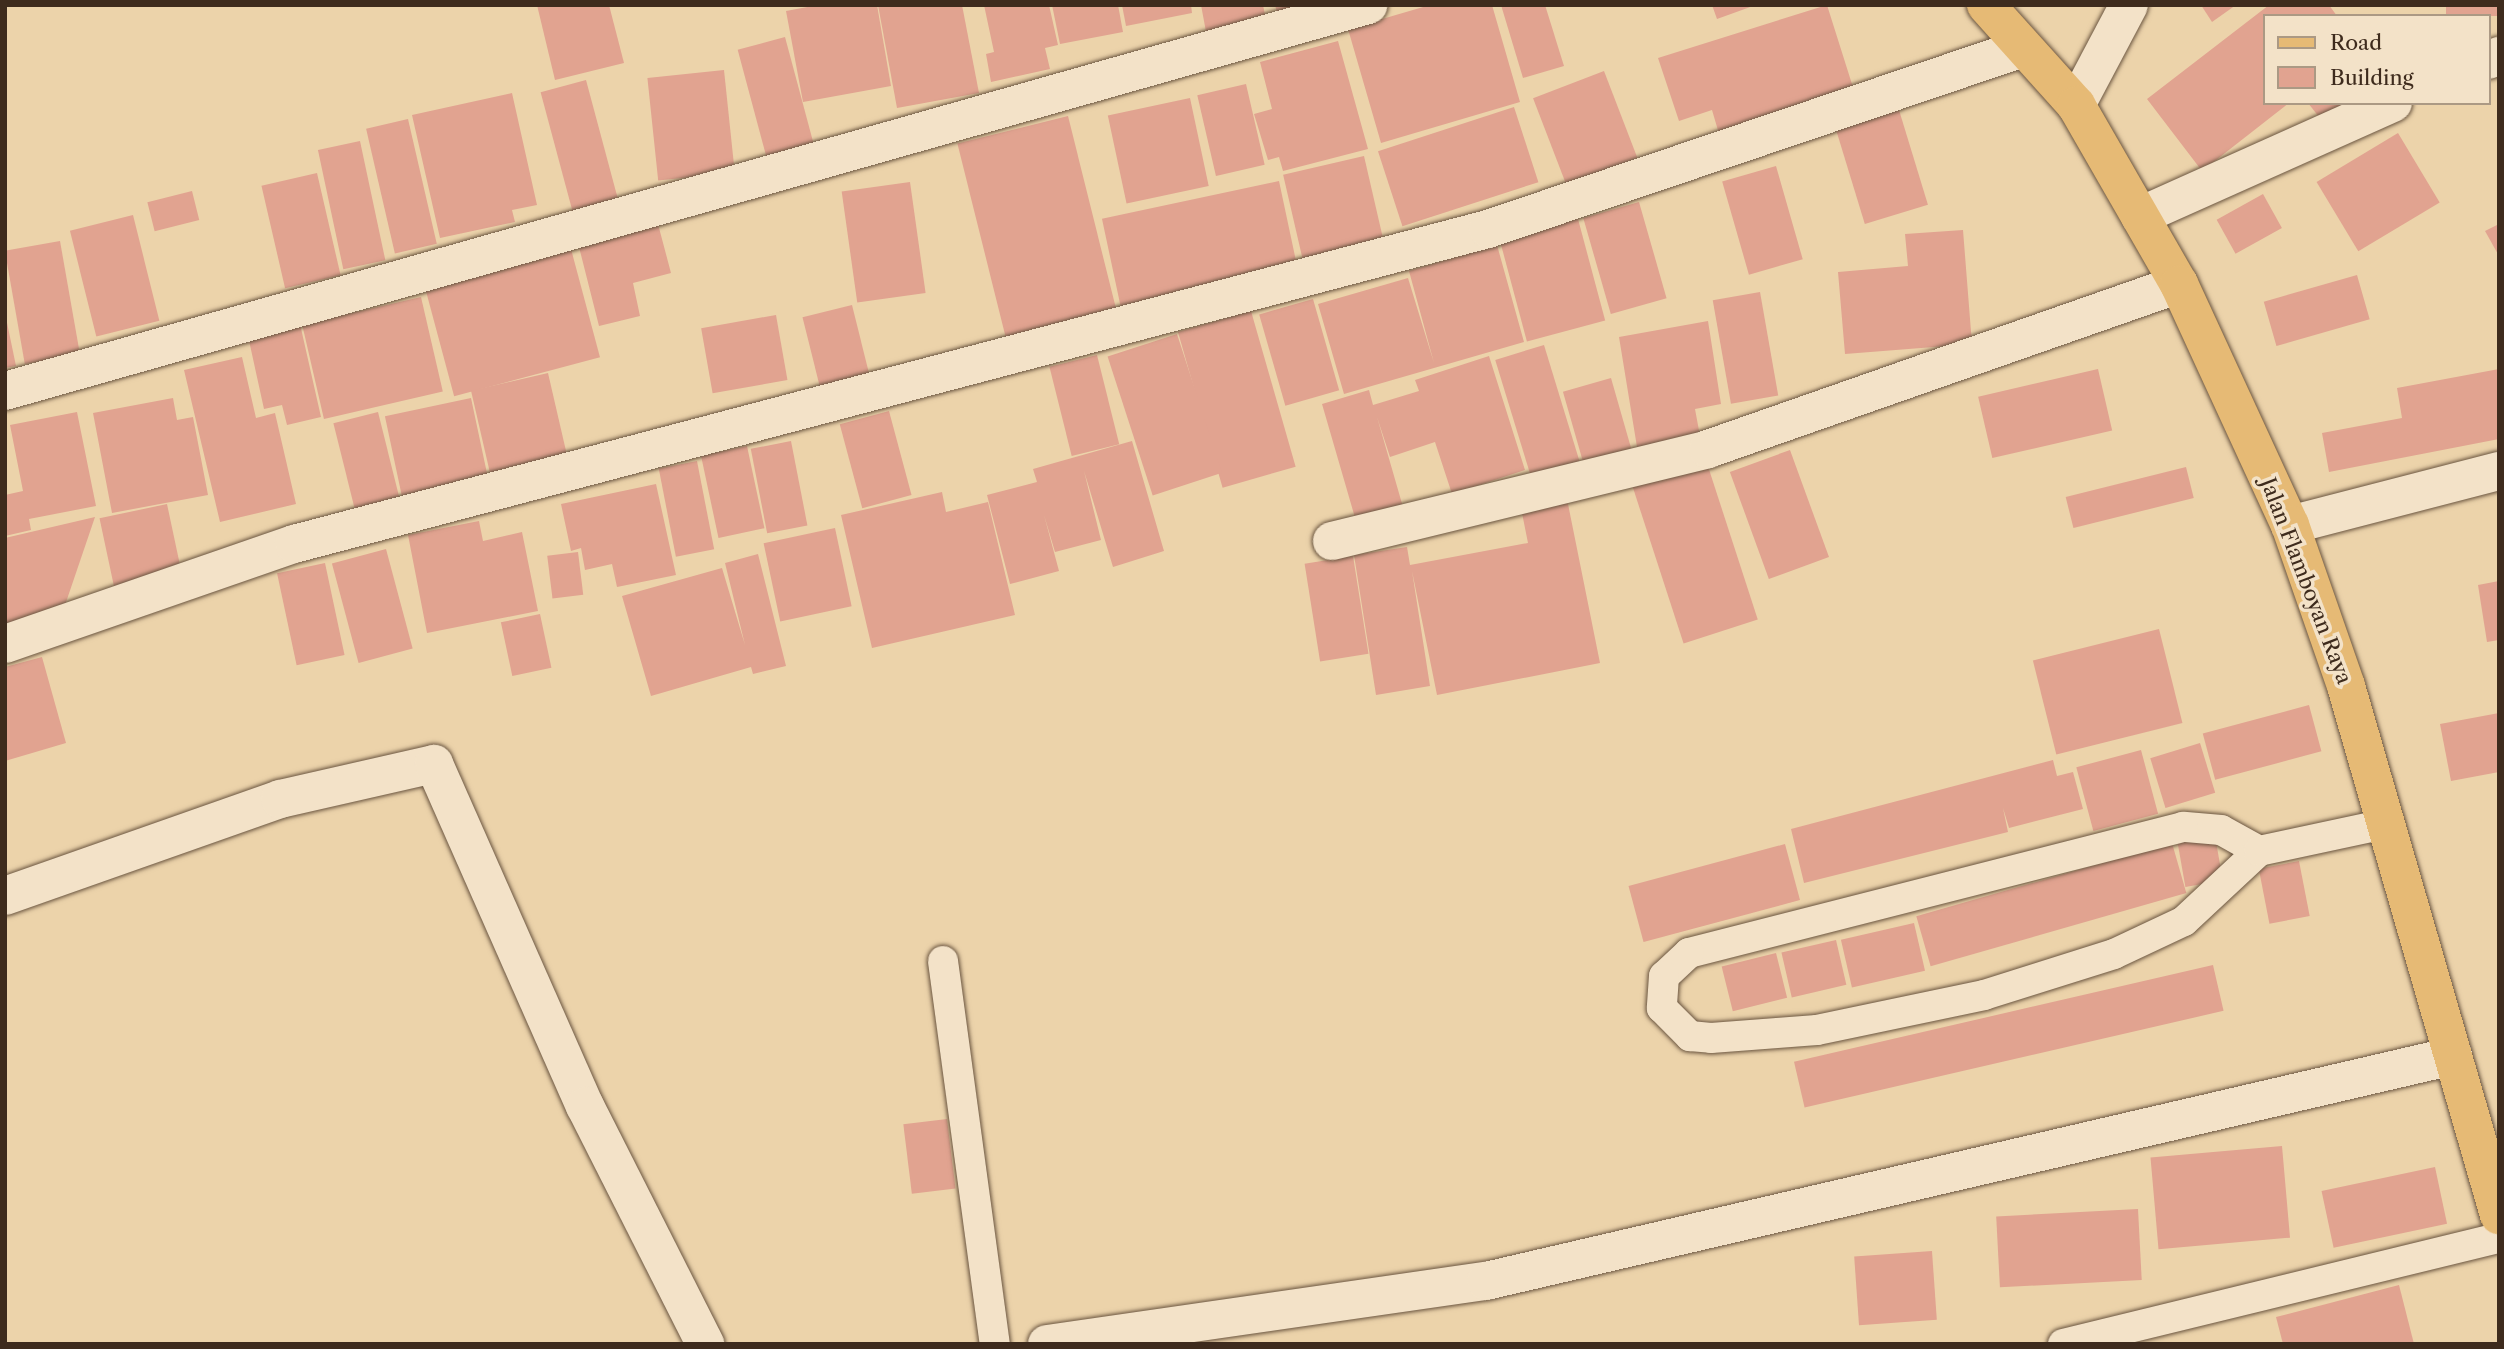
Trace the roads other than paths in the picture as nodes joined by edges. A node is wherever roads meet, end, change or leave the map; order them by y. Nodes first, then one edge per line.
1 (1368, 5) edge
2 (1986, 5) edge
3 (2129, 5) edge
4 (2020, 48) junction
5 (2076, 105) junction
6 (2389, 105) edge
7 (2140, 216) junction
8 (2179, 284) junction
9 (5, 391) edge
10 (2499, 471) edge
11 (2290, 525) junction
12 (1332, 541) dead end
13 (5, 644) edge
14 (2385, 824) junction
15 (2259, 851) junction
16 (5, 896) edge
17 (943, 961) dead end
18 (2453, 1056) junction
19 (2499, 1215) edge
20 (2499, 1238) edge
21 (705, 1344) edge
22 (995, 1344) edge
23 (1047, 1344) edge
24 (2063, 1344) edge

1 - 9 street
2 - 4 main road, Jalan Flamboyan Raya
3 - 5 street
4 - 5 main road, Jalan Flamboyan Raya
4 - 13 street
5 - 7 main road, Jalan Flamboyan Raya
6 - 7 street
7 - 8 main road, Jalan Flamboyan Raya
8 - 11 main road, Jalan Flamboyan Raya
8 - 12 street
10 - 11 street
11 - 14 main road, Jalan Flamboyan Raya
14 - 15 lane
14 - 18 main road, Jalan Flamboyan Raya
15 - 15 lane
16 - 21 street
17 - 22 lane
18 - 19 main road, Jalan Flamboyan Raya
18 - 23 street
20 - 24 lane

